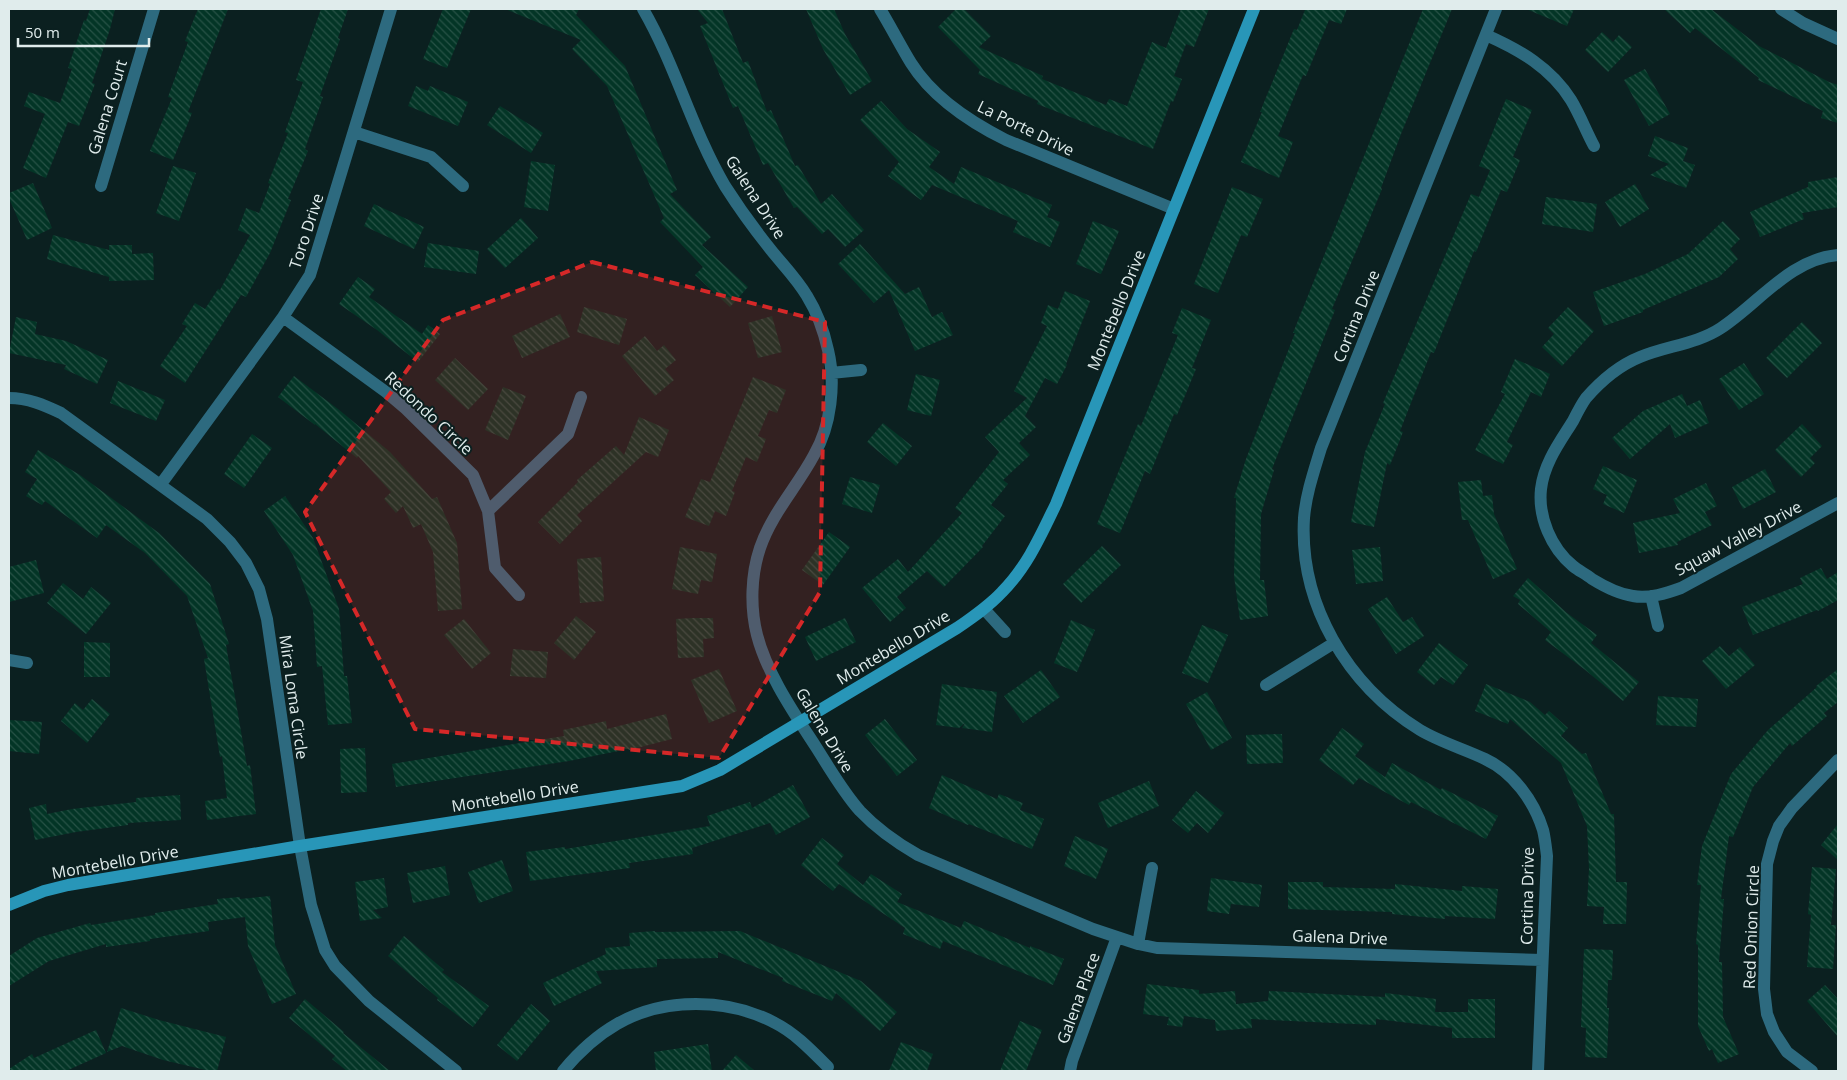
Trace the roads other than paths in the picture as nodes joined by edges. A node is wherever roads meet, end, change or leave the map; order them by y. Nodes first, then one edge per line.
1 (154, 9) edge
2 (391, 9) edge
3 (643, 9) edge
4 (880, 9) edge
5 (1254, 9) edge
6 (1496, 9) edge
7 (1780, 9) edge
8 (1486, 35) junction
9 (1838, 39) edge
10 (354, 132) junction
11 (1594, 146) dead end
12 (101, 186) dead end
13 (463, 186) dead end
14 (1174, 209) junction
15 (1838, 255) edge
16 (282, 317) junction
17 (862, 370) dead end
18 (831, 373) junction
19 (581, 396) dead end
20 (9, 398) edge
21 (160, 484) junction
22 (1838, 503) edge
23 (488, 510) junction
24 (519, 595) dead end
25 (1651, 596) junction
26 (984, 608) junction
27 (1658, 626) dead end
28 (1005, 632) dead end
29 (1334, 643) junction
30 (9, 660) edge
31 (27, 663) dead end
32 (1266, 685) dead end
33 (800, 723) junction
34 (1838, 760) edge
35 (300, 846) junction
36 (1152, 868) dead end
37 (9, 905) edge
38 (1117, 937) junction
39 (1138, 944) junction
40 (1542, 960) junction
41 (828, 1066) dead end
42 (456, 1071) edge
43 (563, 1071) edge
44 (1070, 1071) edge
45 (1538, 1071) edge
46 (1812, 1071) edge

1 - 12 street, Galena Court
2 - 10 street, Toro Drive
3 - 18 street, Galena Drive
4 - 14 street, La Porte Drive
5 - 14 street, Montebello Drive
6 - 8 street, Cortina Drive
7 - 9 street
8 - 11 street
8 - 29 street, Cortina Drive
10 - 13 street
10 - 16 street, Toro Drive
14 - 26 street, Montebello Drive
15 - 25 street, Squaw Valley Drive
16 - 21 street, Toro Drive
16 - 23 street, Redondo Circle
17 - 18 street
18 - 33 street, Galena Drive
19 - 23 street
20 - 21 street, Mira Loma Circle
21 - 35 street, Mira Loma Circle
22 - 25 street, Squaw Valley Drive
23 - 24 street, Redondo Circle
25 - 27 street
26 - 28 street
26 - 33 street, Montebello Drive
29 - 32 street
29 - 40 street, Cortina Drive
30 - 31 street
33 - 35 street, Montebello Drive
33 - 38 street, Galena Drive
34 - 46 street, Red Onion Circle
35 - 37 street, Montebello Drive
35 - 42 street, Mira Loma Circle
36 - 39 street
38 - 39 street, Galena Drive
38 - 44 street, Galena Place
39 - 40 street, Galena Drive
40 - 45 street, Cortina Drive
41 - 43 street

